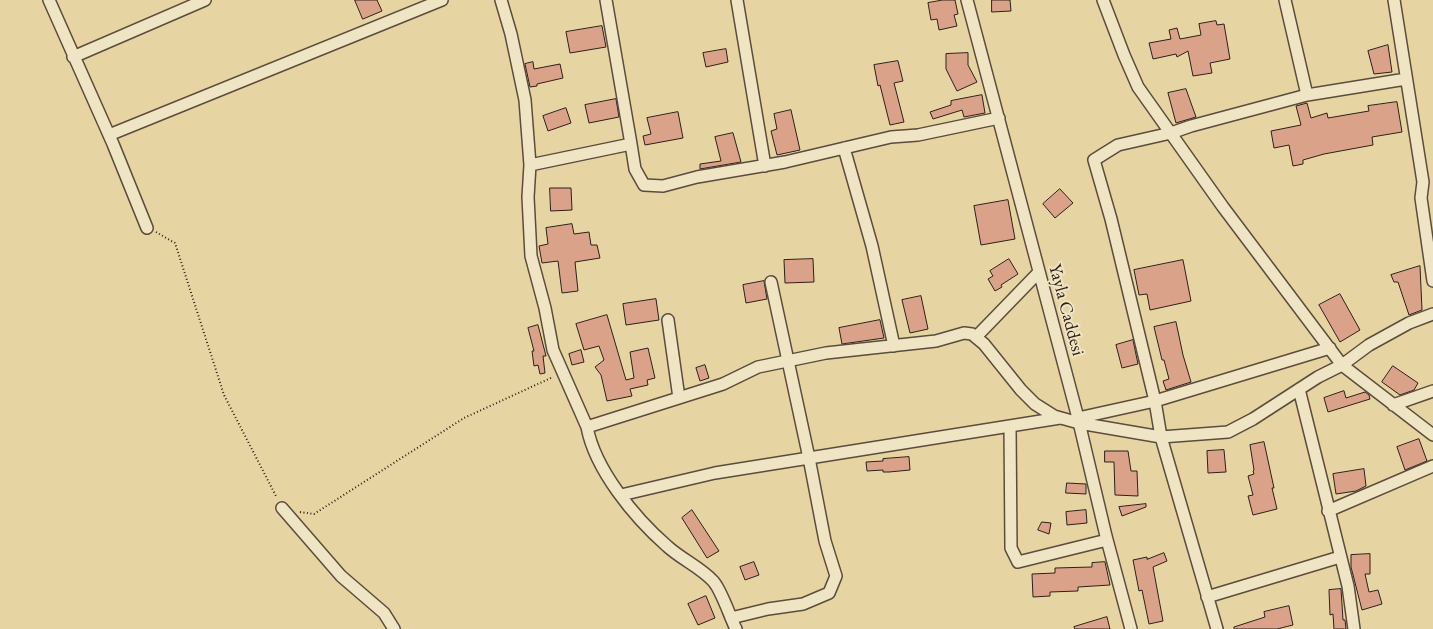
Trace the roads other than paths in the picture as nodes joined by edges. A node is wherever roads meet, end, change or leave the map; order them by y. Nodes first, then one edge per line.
1 (49, 0) edge
2 (205, 0) edge
3 (442, 0) edge
4 (501, 0) edge
5 (606, 0) edge
6 (737, 0) edge
7 (967, 0) edge
8 (1104, 0) edge
9 (1285, 0) edge
10 (1394, 0) edge
11 (73, 57) junction
12 (1406, 79) junction
13 (1307, 95) junction
14 (999, 118) junction
15 (1171, 133) junction
16 (109, 135) junction
17 (632, 144) junction
18 (844, 148) junction
19 (530, 165) junction
20 (765, 166) junction
21 (1428, 182) edge
22 (147, 228) road end
23 (1038, 273) junction
24 (1433, 281) edge
25 (771, 282) dead end
26 (1433, 314) edge
27 (668, 320) dead end
28 (976, 338) junction
29 (894, 346) junction
30 (1330, 348) junction
31 (789, 360) junction
32 (1342, 365) junction
33 (1299, 389) junction
34 (1433, 391) edge
35 (679, 398) junction
36 (1156, 401) junction
37 (1393, 405) junction
38 (1060, 418) junction
39 (1078, 421) junction
40 (1010, 426) junction
41 (587, 427) junction
42 (1433, 435) edge
43 (1161, 438) junction
44 (809, 458) junction
45 (1433, 466) edge
46 (621, 495) junction
47 (282, 508) road end
48 (1328, 511) junction
49 (1107, 540) junction
50 (1340, 557) junction
51 (1207, 597) junction
52 (731, 618) junction
53 (394, 629) edge
54 (736, 629) edge
55 (1130, 629) edge
56 (1216, 629) edge
57 (1354, 629) edge

1 - 11 street
2 - 11 street
3 - 16 street
4 - 19 street
5 - 17 street
6 - 20 street
7 - 14 street, Yayla Caddesi
8 - 15 street
9 - 13 street
10 - 12 street
11 - 16 street
12 - 13 street
12 - 21 street
13 - 15 street
14 - 18 street
14 - 23 street, Yayla Caddesi
15 - 30 street
15 - 36 street
16 - 22 street
17 - 19 street
17 - 20 street
18 - 20 street
18 - 29 street
19 - 41 street
21 - 24 street
23 - 28 street
23 - 39 street, Yayla Caddesi
25 - 31 street
26 - 32 street
27 - 35 street
28 - 29 street
28 - 38 street
29 - 31 street
30 - 32 street
30 - 36 street
31 - 35 street
31 - 44 street
32 - 33 street
32 - 37 street
33 - 43 street
33 - 48 street
34 - 37 street
35 - 41 street
36 - 39 street
36 - 43 street
37 - 42 street
38 - 39 street
38 - 40 street
39 - 43 street
39 - 49 street, Yayla Caddesi
40 - 44 street
40 - 49 street
41 - 46 street
43 - 51 street
44 - 46 street
44 - 52 street
45 - 48 street
46 - 52 street
47 - 53 street
48 - 50 street
49 - 55 street, Yayla Caddesi
50 - 51 street
50 - 57 street
51 - 56 street
52 - 54 street

